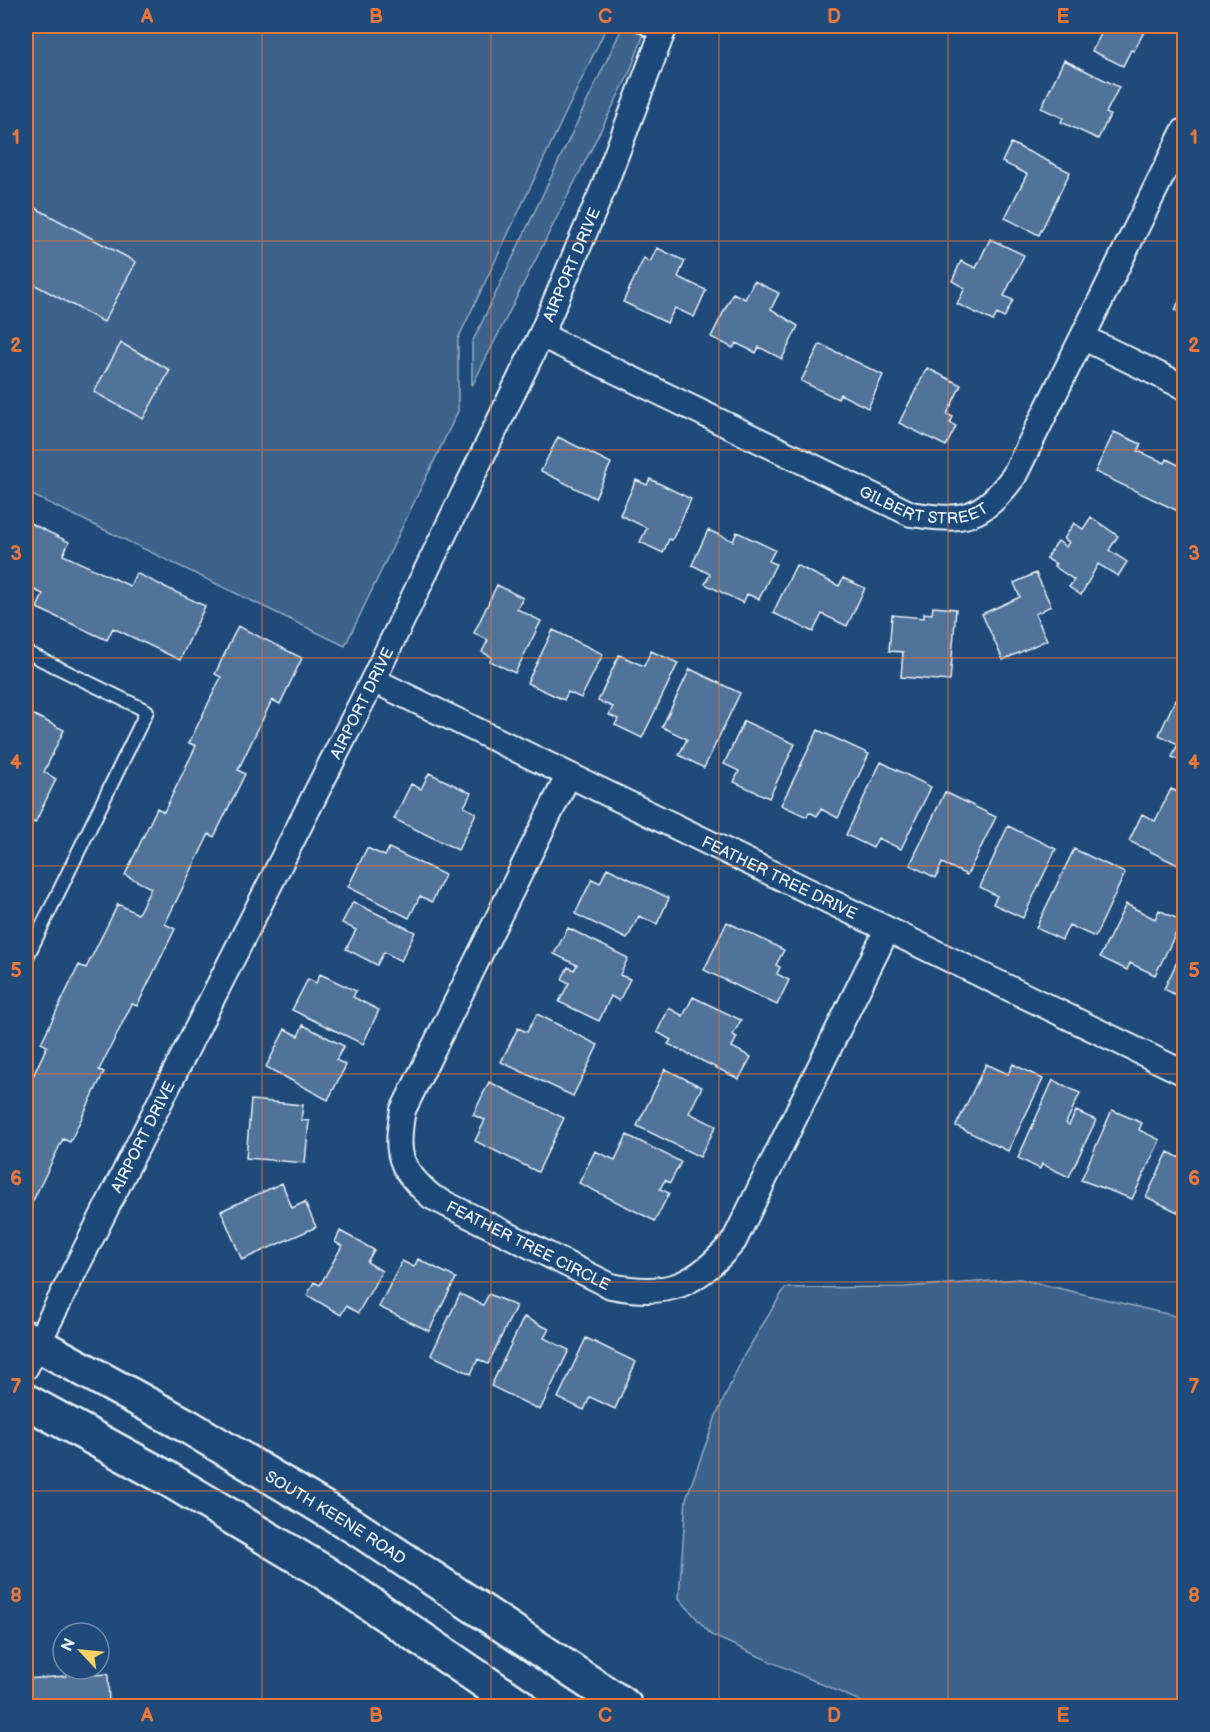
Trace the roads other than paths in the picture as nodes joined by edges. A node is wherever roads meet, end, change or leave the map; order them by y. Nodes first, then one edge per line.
1 (656, 29) edge
2 (1185, 131) edge
3 (541, 335) junction
4 (1084, 338) junction
5 (1185, 387) edge
6 (26, 652) edge
7 (373, 680) junction
8 (568, 776) junction
9 (887, 930) junction
10 (26, 959) edge
11 (1185, 1073) edge
12 (30, 1350) edge
13 (26, 1401) edge
14 (520, 1707) edge
15 (626, 1707) edge

1 - 3 street, AIRPORT DRIVE
2 - 4 street, GILBERT STREET
3 - 4 street, GILBERT STREET
3 - 7 street, AIRPORT DRIVE
4 - 5 street
6 - 10 lane
7 - 8 street, FEATHER TREE DRIVE
7 - 12 street, AIRPORT DRIVE
8 - 9 street, FEATHER TREE DRIVE
8 - 9 street, FEATHER TREE CIRCLE
9 - 11 street, FEATHER TREE DRIVE
12 - 15 main road, SOUTH KEENE ROAD
13 - 14 main road

